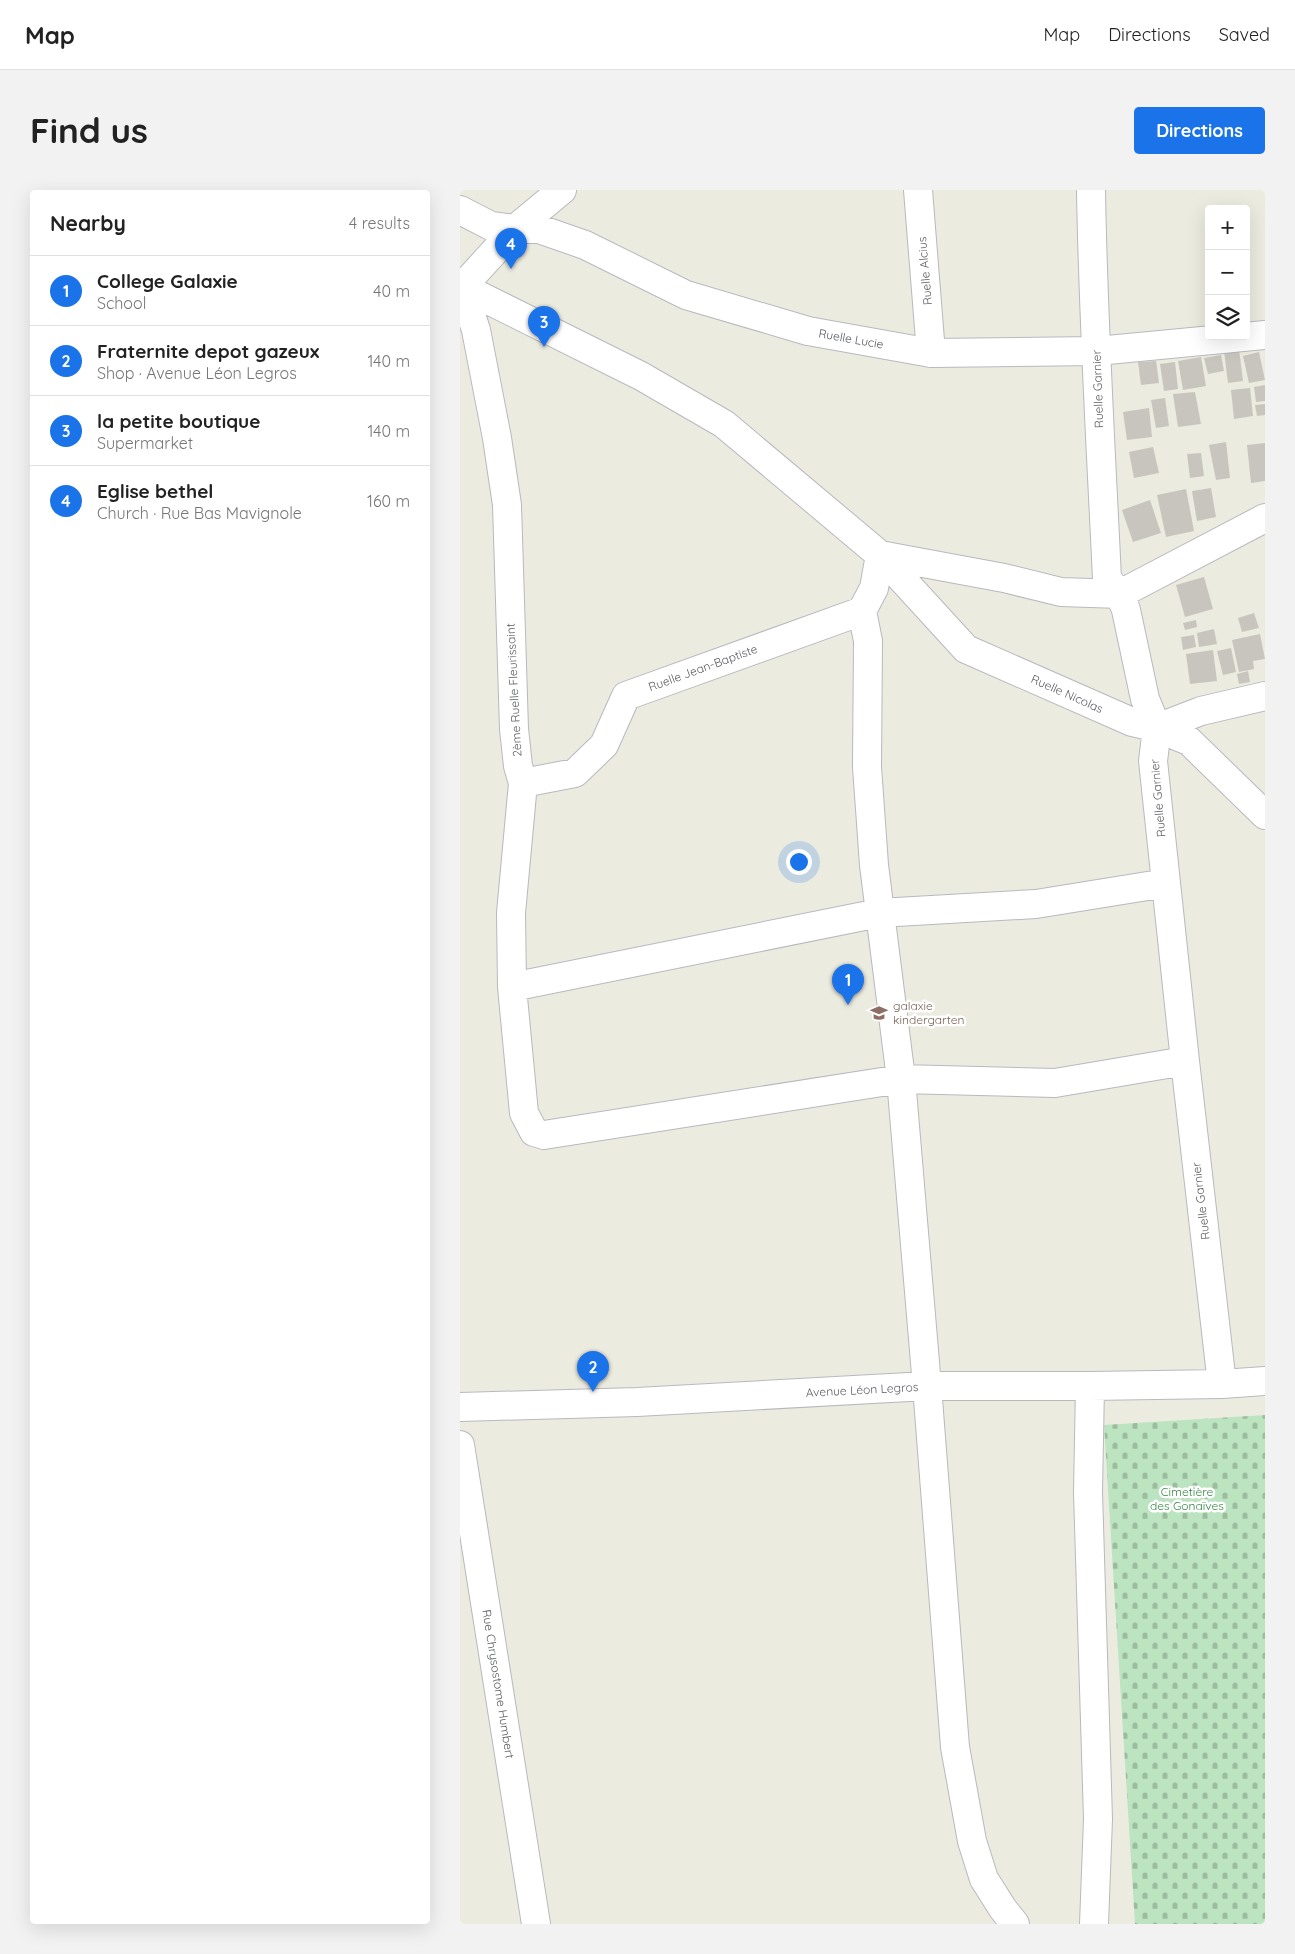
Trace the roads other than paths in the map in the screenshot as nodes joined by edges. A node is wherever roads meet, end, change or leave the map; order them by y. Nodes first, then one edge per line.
1 (562, 190) edge
2 (918, 190) edge
3 (1091, 190) edge
4 (463, 204) edge
5 (515, 229) junction
6 (462, 287) junction
7 (1265, 335) edge
8 (1097, 352) junction
9 (931, 353) junction
10 (1265, 518) edge
11 (880, 555) junction
12 (1120, 594) junction
13 (862, 610) junction
14 (1265, 696) edge
15 (1157, 728) junction
16 (523, 783) junction
17 (1265, 815) edge
18 (1166, 883) junction
19 (880, 913) junction
20 (512, 988) junction
21 (1185, 1061) junction
22 (901, 1079) junction
23 (1265, 1382) edge
24 (1222, 1384) junction
25 (928, 1386) junction
26 (1090, 1386) junction
27 (460, 1407) edge
28 (460, 1445) edge
29 (536, 1924) edge
30 (1015, 1924) edge
31 (1094, 1924) edge

1 - 5 street
2 - 9 street, Ruelle Alcius
3 - 8 street, Ruelle Garnier
4 - 5 street, Ruelle Lucie
5 - 6 street
5 - 9 street, Ruelle Lucie
6 - 11 street, Ruelle Nicolas
6 - 16 street, 2ème Ruelle Fleurissaint
7 - 8 street, Ruelle Lucie
8 - 9 street, Ruelle Lucie
8 - 12 street, Ruelle Garnier
10 - 12 street
11 - 12 street
11 - 13 street
11 - 15 street, Ruelle Nicolas
12 - 15 street, Ruelle Garnier
13 - 16 street, Ruelle Jean-Baptiste
13 - 19 street
14 - 15 street
15 - 17 street, Ruelle Nicolas
15 - 18 street, Ruelle Garnier
16 - 20 street, 2ème Ruelle Fleurissaint
18 - 19 street
18 - 21 street, Ruelle Garnier
19 - 20 street
19 - 22 street
20 - 22 street, 2ème Ruelle Fleurissaint
21 - 22 street
21 - 24 street, Ruelle Garnier
22 - 25 street
23 - 24 street, Avenue Léon Legros
24 - 26 street, Avenue Léon Legros
25 - 26 street, Avenue Léon Legros
25 - 27 street, Avenue Léon Legros
25 - 30 street
26 - 31 street
28 - 29 street, Rue Chrysostome Humbert

